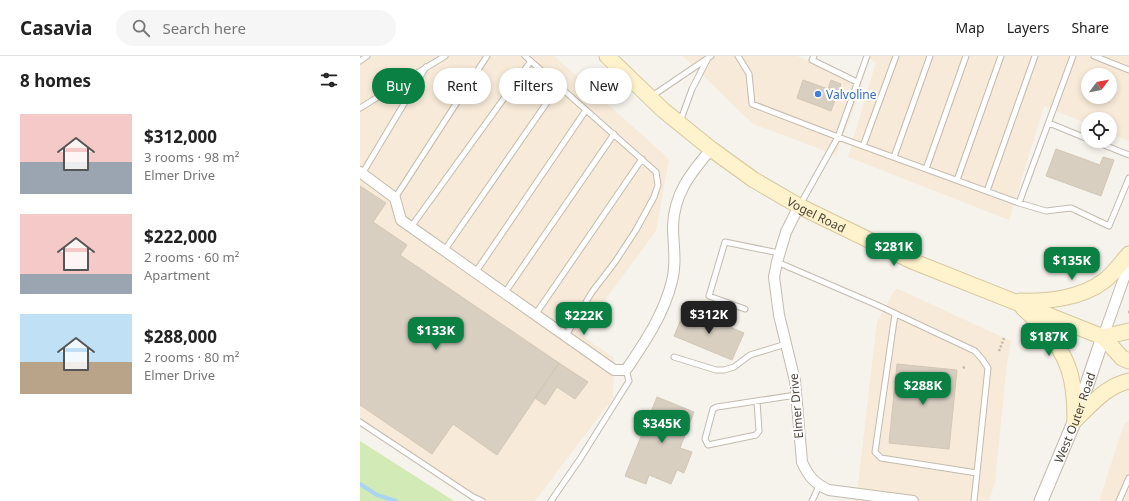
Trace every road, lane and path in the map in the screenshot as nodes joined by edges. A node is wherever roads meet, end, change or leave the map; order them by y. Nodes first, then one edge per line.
1 (367, 56) edge
2 (446, 56) edge
3 (487, 56) edge
4 (525, 56) edge
5 (608, 56) edge
6 (709, 56) edge
7 (738, 56) edge
8 (814, 56) edge
9 (867, 56) edge
10 (896, 56) edge
11 (930, 56) edge
12 (966, 56) edge
13 (1001, 56) edge
14 (1035, 56) edge
15 (1074, 56) edge
16 (1094, 56) edge
17 (360, 61) edge
18 (531, 61) junction
19 (426, 67) junction
20 (539, 68) edge
21 (1129, 70) edge
22 (857, 82) junction
23 (567, 92) edge
24 (650, 98) junction
25 (546, 104) edge
26 (360, 108) edge
27 (586, 110) junction
28 (1049, 123) junction
29 (680, 124) junction
30 (614, 134) junction
31 (838, 136) junction
32 (1081, 136) edge
33 (863, 146) junction
34 (1112, 148) edge
35 (711, 149) junction
36 (1129, 155) edge
37 (894, 157) junction
38 (642, 159) junction
39 (926, 169) junction
40 (361, 173) edge
41 (1129, 178) edge
42 (956, 180) junction
43 (987, 191) junction
44 (394, 198) junction
45 (1019, 203) junction
46 (799, 206) junction
47 (411, 227) junction
48 (444, 251) junction
49 (1129, 254) edge
50 (778, 258) junction
51 (1129, 264) edge
52 (475, 273) junction
53 (504, 294) junction
54 (1011, 300) junction
55 (745, 309) dead end
56 (895, 314) junction
57 (534, 315) junction
58 (1129, 331) edge
59 (565, 337) junction
60 (1104, 337) junction
61 (1004, 338) dead end
62 (786, 344) junction
63 (999, 351) dead end
64 (674, 357) dead end
65 (1129, 361) edge
66 (626, 370) junction
67 (1129, 381) edge
68 (796, 395) junction
69 (757, 401) junction
70 (1075, 420) junction
71 (360, 422) edge
72 (977, 473) junction
73 (1129, 478) edge
74 (819, 486) junction
75 (482, 501) edge
76 (551, 501) edge
77 (812, 501) edge
78 (909, 501) edge
79 (974, 501) edge
80 (1042, 501) edge
81 (1119, 501) edge

1 - 17 lane
2 - 19 lane
3 - 44 lane
4 - 18 lane
5 - 24 main road, Vogel Road
6 - 24 lane
6 - 29 lane
7 - 31 lane
8 - 22 lane
9 - 22 lane
10 - 33 lane
11 - 37 lane
12 - 39 lane
13 - 42 lane
14 - 43 lane
15 - 28 lane
16 - 21 lane
18 - 20 lane
18 - 47 lane
19 - 26 lane
19 - 40 lane
22 - 31 lane
23 - 27 lane
24 - 29 main road, Vogel Road
25 - 48 lane
27 - 30 lane
27 - 52 lane
28 - 32 lane
28 - 45 lane
29 - 35 main road, Vogel Road
30 - 38 lane
30 - 53 lane
31 - 33 lane
31 - 46 lane
33 - 37 lane
34 - 36 lane
35 - 46 main road, Vogel Road
35 - 66 street
37 - 39 lane
38 - 57 lane
38 - 59 lane
39 - 42 lane
40 - 44 street
41 - 45 lane
42 - 43 lane
43 - 45 lane
44 - 47 street
46 - 50 street, Elmer Drive
46 - 54 main road, Vogel Road
47 - 48 street
48 - 52 street
49 - 54 main road
50 - 55 lane
50 - 56 lane
50 - 62 street, Elmer Drive
51 - 60 street, West Outer Road
52 - 53 street
53 - 57 street
54 - 60 main road, Vogel Road
54 - 70 main road
56 - 72 lane
56 - 72 lane
57 - 59 street
58 - 60 main road
59 - 66 street
60 - 65 main road, Vogel Road
60 - 70 street, West Outer Road
61 - 63 path
62 - 64 lane
62 - 68 street, Elmer Drive
66 - 76 lane
67 - 70 main road
68 - 69 lane
68 - 74 street, Elmer Drive
69 - 69 lane
70 - 80 street, West Outer Road
71 - 75 lane
72 - 79 lane
73 - 81 lane
74 - 77 lane
74 - 78 street

